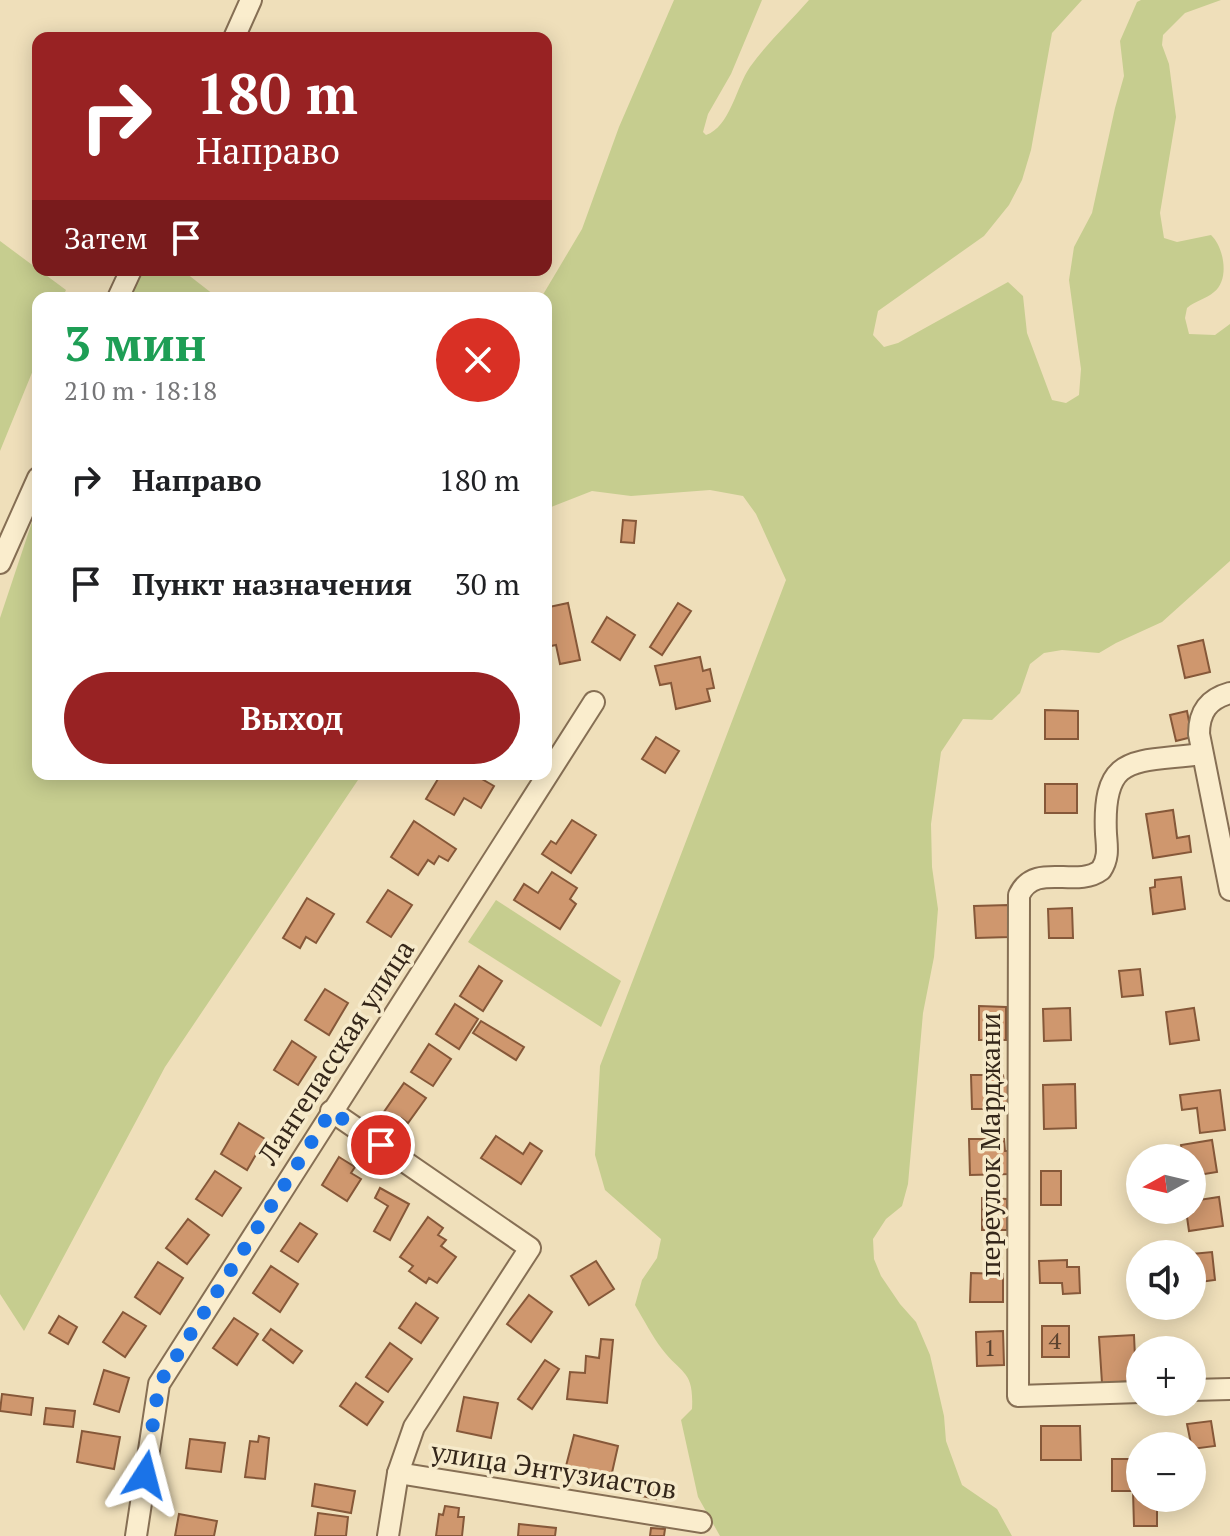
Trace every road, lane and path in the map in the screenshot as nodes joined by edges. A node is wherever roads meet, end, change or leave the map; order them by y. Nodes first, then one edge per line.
1 (251, 0) edge
2 (237, 32) edge
3 (32, 491) edge
4 (0, 563) edge
5 (1227, 694) edge
6 (594, 702) dead end
7 (1201, 754) junction
8 (552, 767) edge
9 (544, 780) edge
10 (1230, 890) edge
11 (331, 1111) junction
12 (1230, 1389) edge
13 (1206, 1390) edge
14 (1126, 1392) edge
15 (398, 1473) junction
16 (701, 1522) dead end
17 (136, 1536) edge
18 (388, 1536) edge

1 - 2 street
3 - 4 street
5 - 7 street
6 - 8 street, Лангепасская улица
7 - 10 street
7 - 14 street, переулок Марджани
9 - 11 street, Лангепасская улица
11 - 15 street, улица Энтузиастов
11 - 17 street, Лангепасская улица
12 - 13 street
15 - 16 street, улица Энтузиастов
15 - 18 street, улица Энтузиастов

